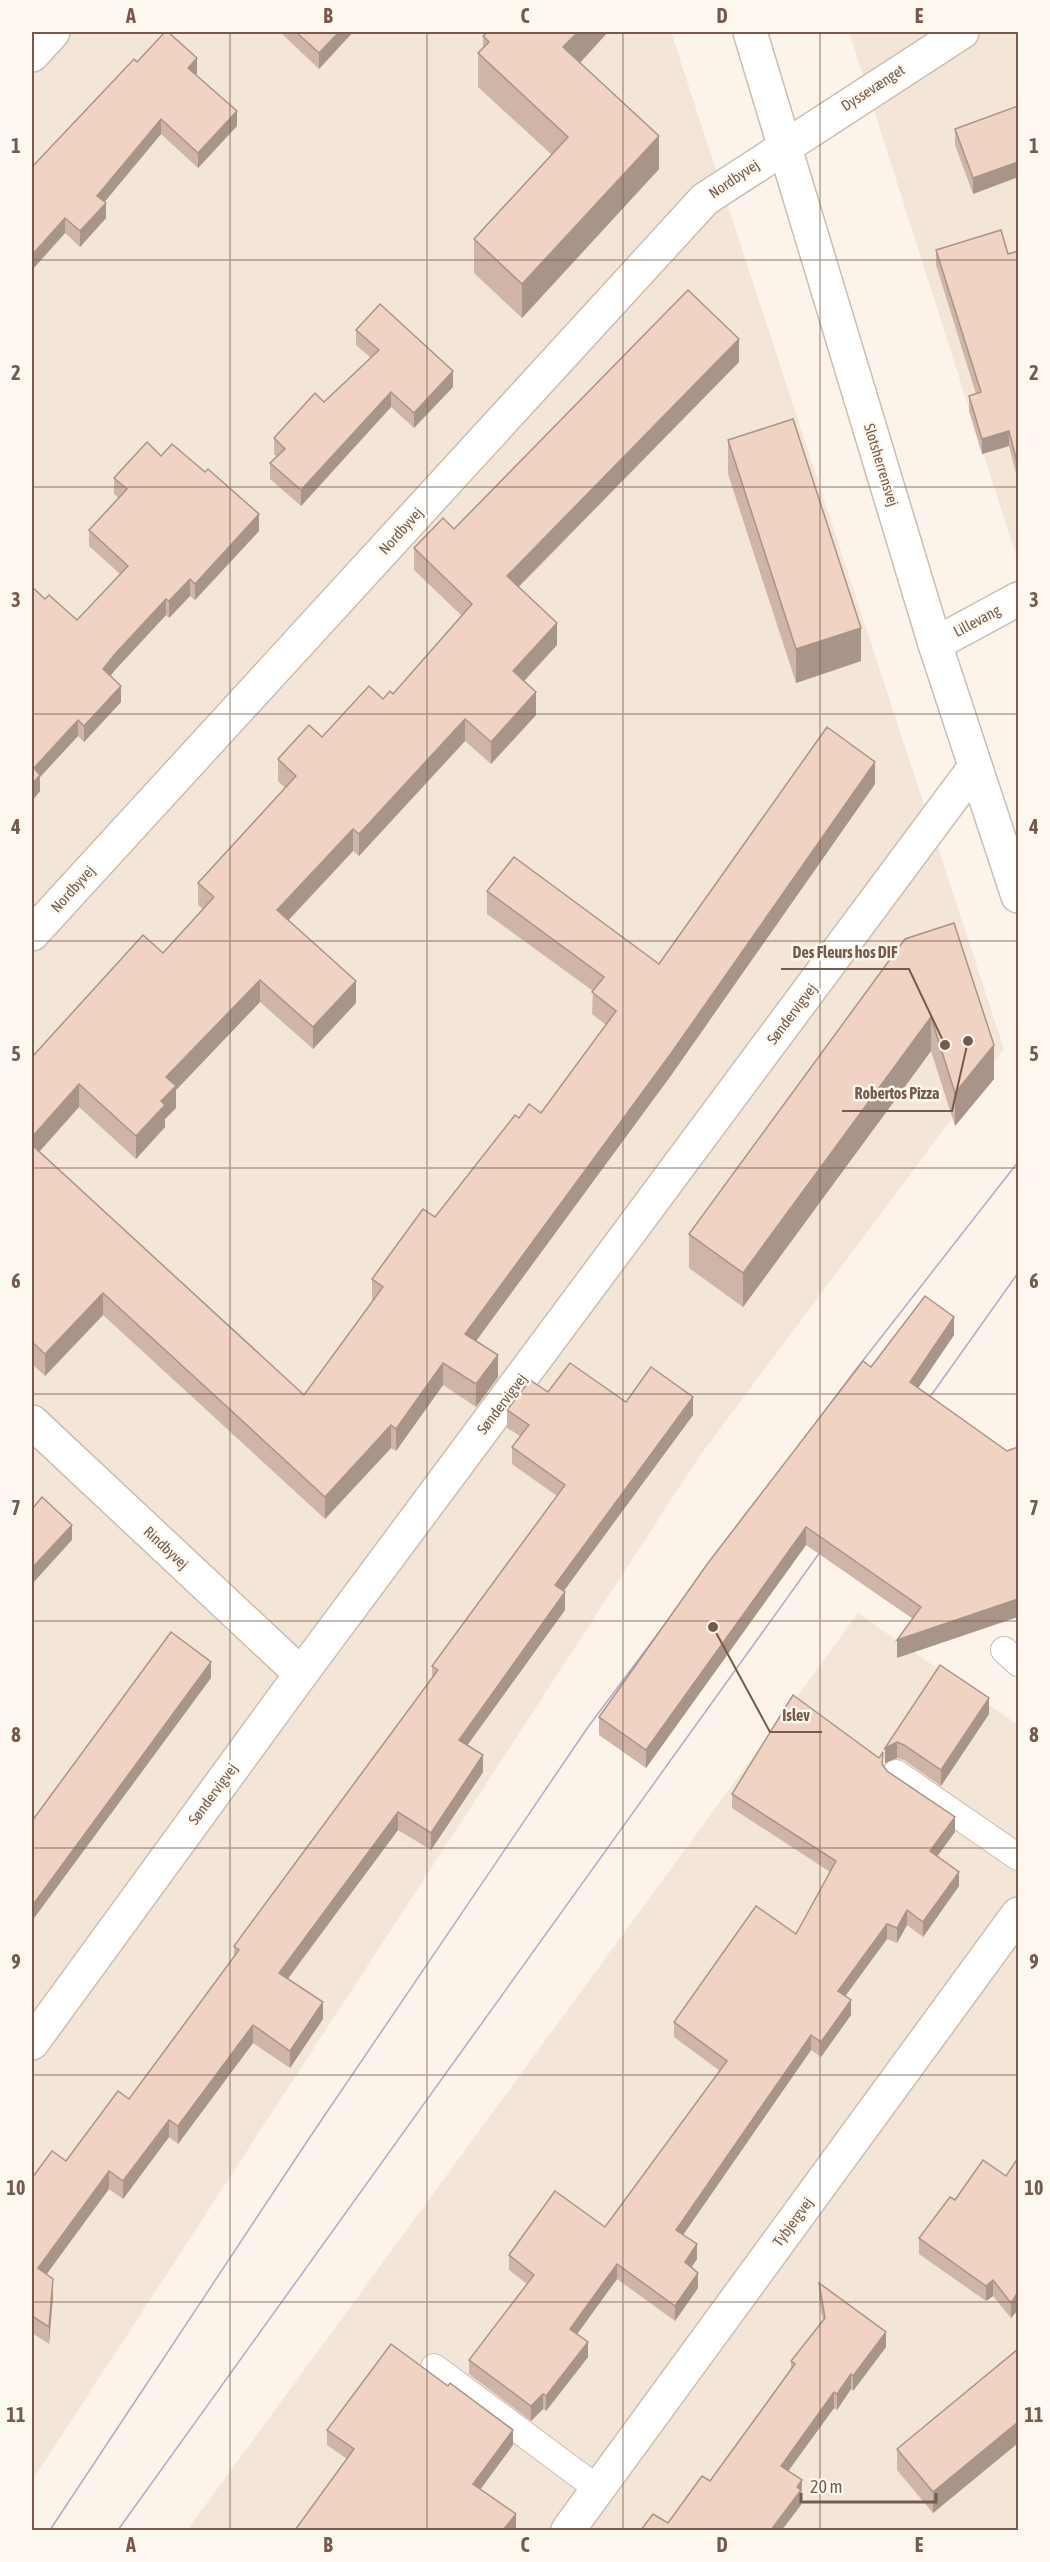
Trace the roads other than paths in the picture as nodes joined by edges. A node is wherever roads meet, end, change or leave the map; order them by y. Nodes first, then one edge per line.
1 (53, 32) edge
2 (750, 32) edge
3 (962, 32) edge
4 (32, 55) edge
5 (785, 145) junction
6 (1018, 599) edge
7 (935, 644) junction
8 (975, 767) junction
9 (1018, 896) edge
10 (32, 934) edge
11 (32, 1422) edge
12 (301, 1674) junction
13 (896, 1773) dead end
14 (1018, 1857) edge
15 (1018, 1914) edge
16 (32, 2043) edge
17 (434, 2367) dead end
18 (598, 2489) junction
19 (568, 2530) edge

1 - 4 street
2 - 5 street, Slotsherrensvej
3 - 5 street, Dyssevænget
5 - 7 street, Slotsherrensvej
5 - 10 street, Nordbyvej
6 - 7 street, Lillevang
7 - 8 street, Slotsherrensvej
8 - 9 street, Slotsherrensvej
8 - 12 street, Søndervigvej
11 - 12 street, Rindbyvej
12 - 16 street, Søndervigvej
13 - 14 lane
15 - 18 street, Tybjergvej
17 - 18 lane
18 - 19 street, Tybjergvej

